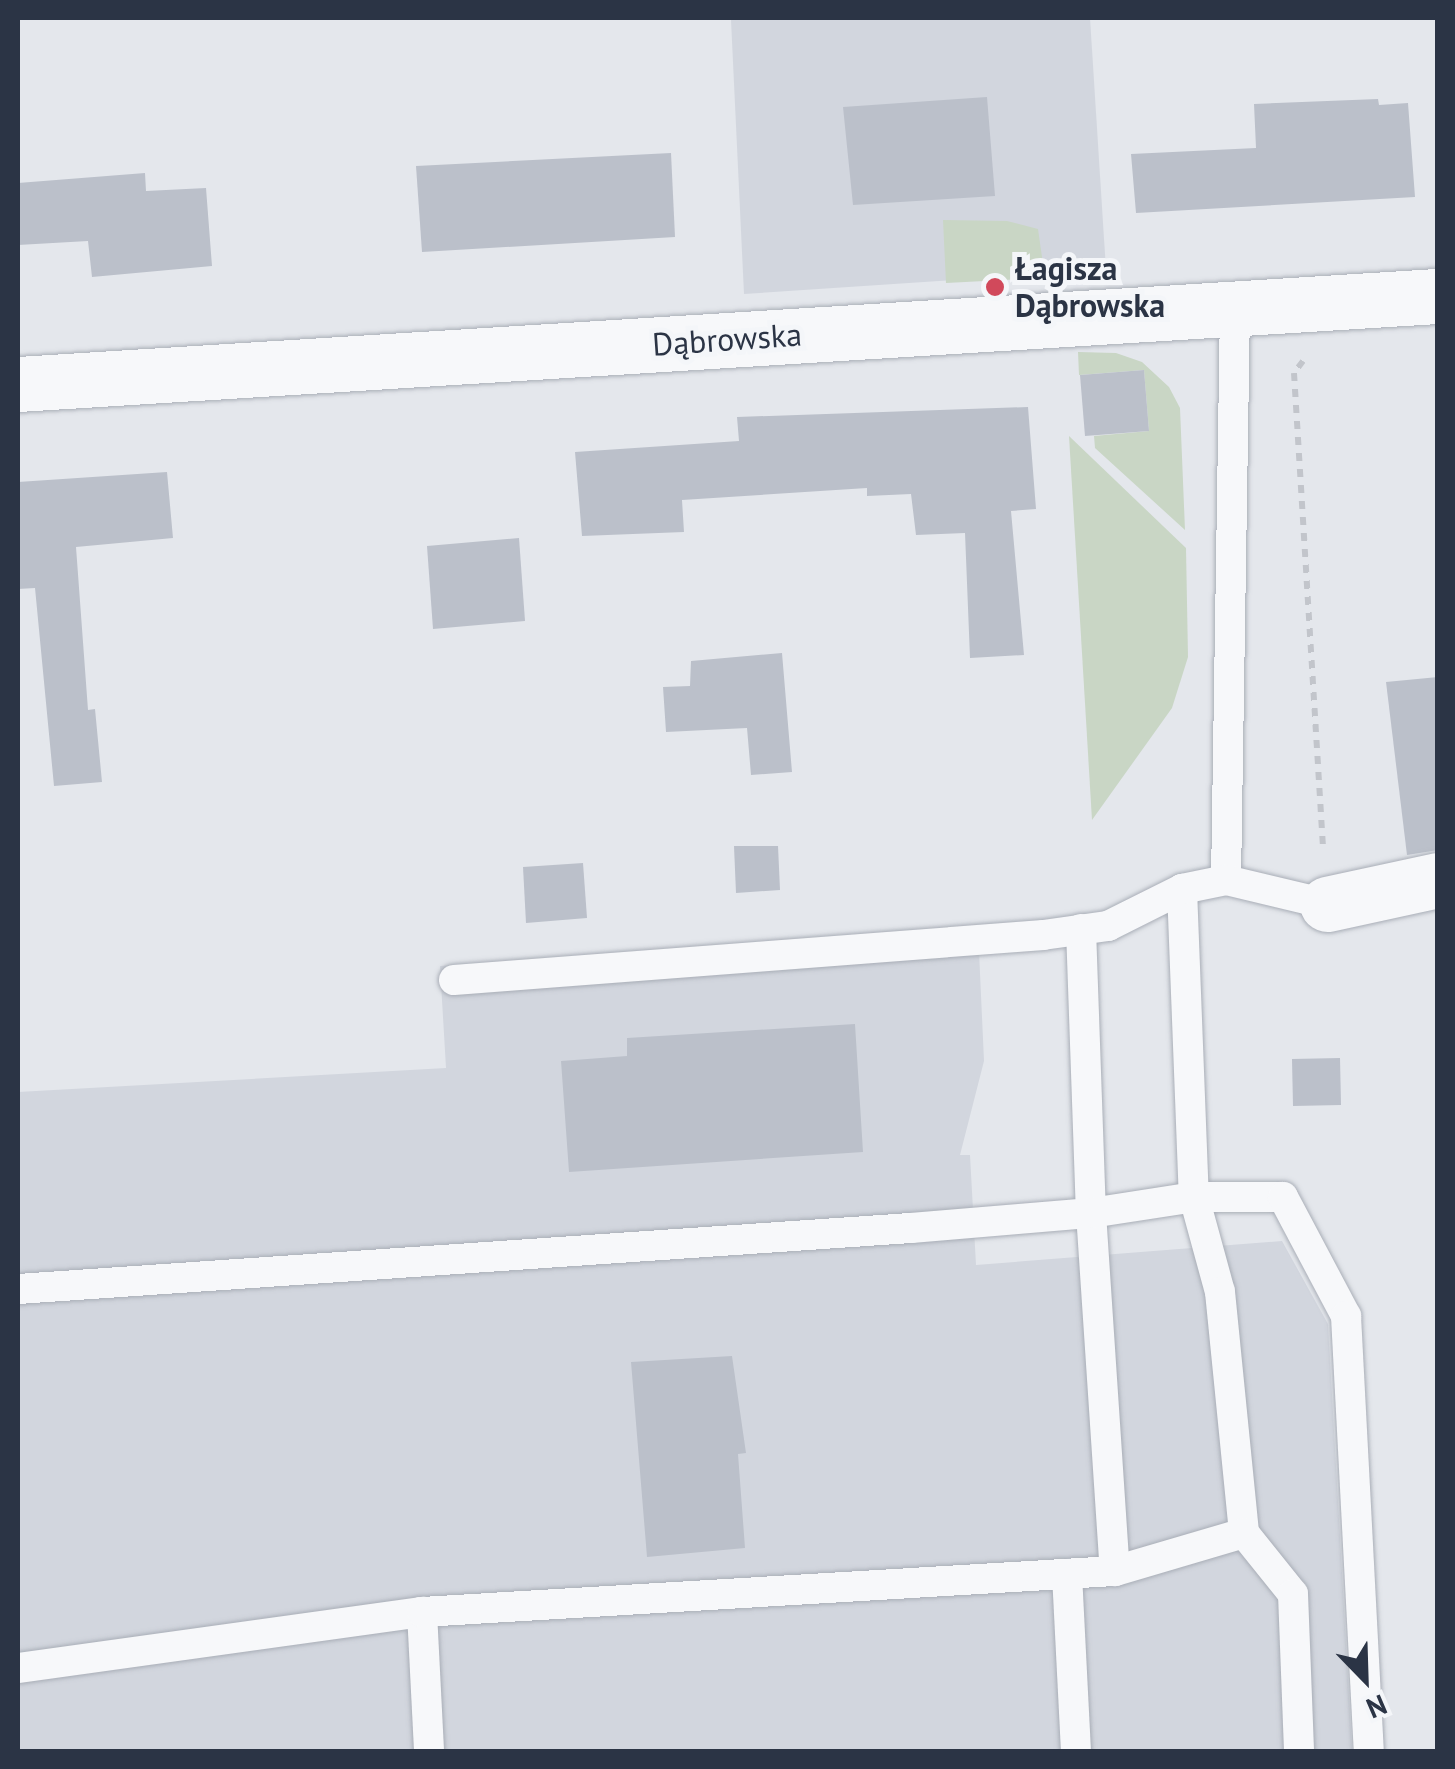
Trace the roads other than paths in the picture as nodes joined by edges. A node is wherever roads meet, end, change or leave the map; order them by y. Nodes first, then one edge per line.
1 (1438, 296) edge
2 (1235, 308) junction
3 (18, 384) edge
4 (1226, 880) junction
5 (1438, 880) edge
6 (1182, 888) junction
7 (1327, 904) joint
8 (1081, 930) junction
9 (454, 980) dead end
10 (1194, 1197) junction
11 (1091, 1213) junction
12 (18, 1289) edge
13 (1244, 1533) junction
14 (1116, 1571) junction
15 (1068, 1574) junction
16 (422, 1612) junction
17 (18, 1668) edge
18 (428, 1752) edge
19 (1076, 1752) edge
20 (1300, 1752) edge
21 (1369, 1752) edge

1 - 2 street, Dąbrowska
2 - 3 street, Dąbrowska
2 - 4 lane
4 - 6 lane
4 - 7 lane
5 - 7 street
6 - 8 lane
6 - 10 lane
8 - 9 lane
8 - 11 lane
10 - 11 lane
10 - 13 lane
10 - 21 lane
11 - 12 lane
11 - 14 lane
13 - 14 lane
13 - 20 lane
14 - 15 lane
15 - 16 lane
15 - 19 lane
16 - 17 lane
16 - 18 lane

